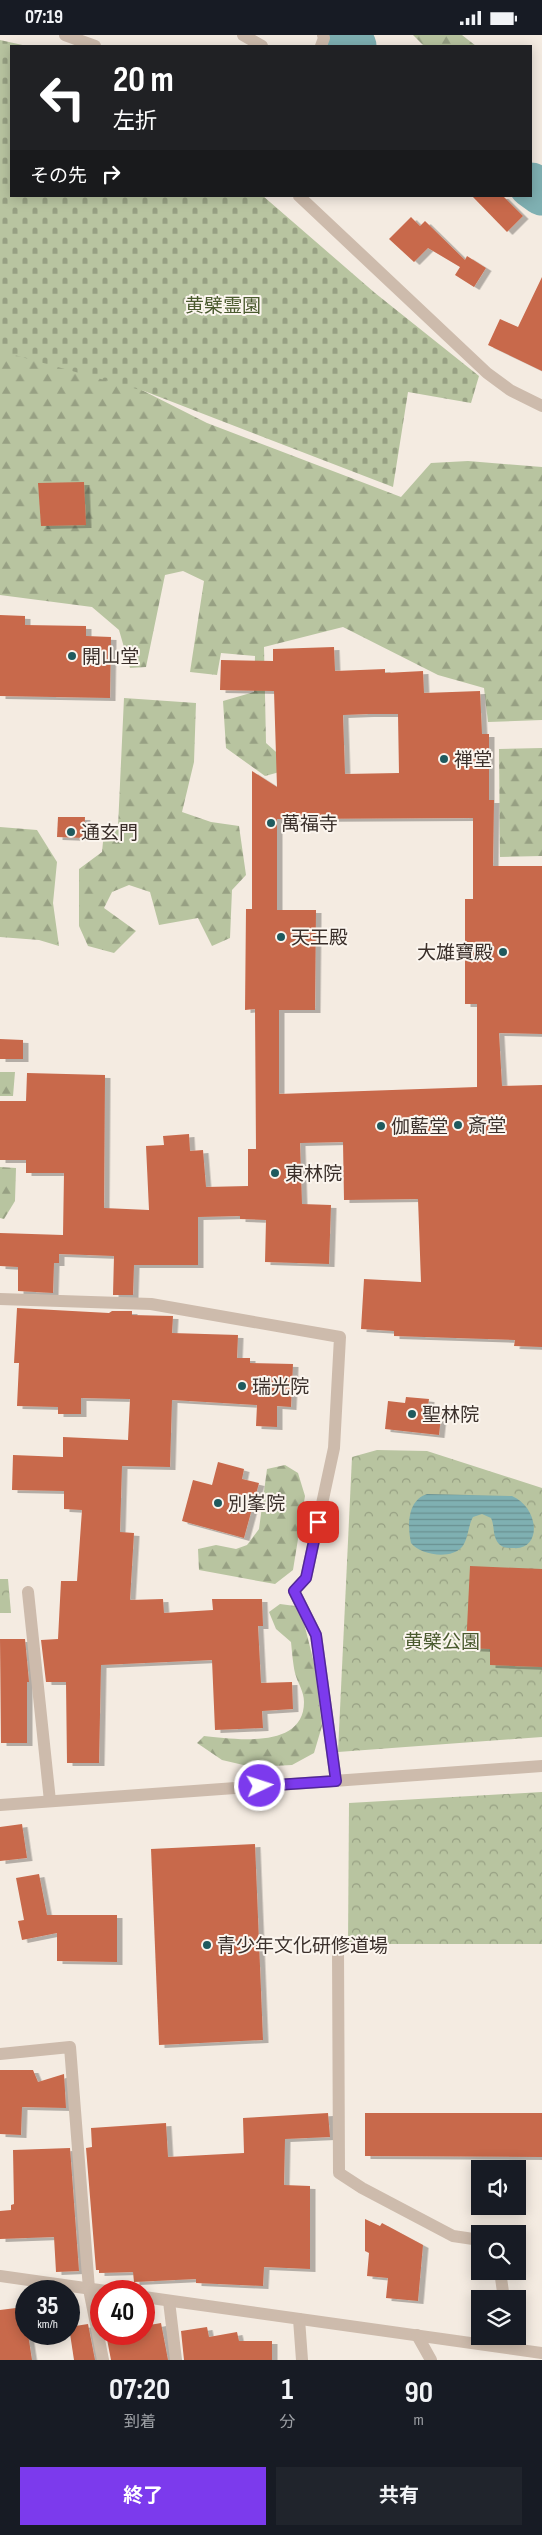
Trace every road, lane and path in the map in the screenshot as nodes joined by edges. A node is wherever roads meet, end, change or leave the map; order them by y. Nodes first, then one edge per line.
1 (65, 35) edge
2 (243, 35) edge
3 (92, 45) edge
4 (260, 45) edge
5 (300, 197) edge
6 (542, 406) edge
7 (0, 1299) edge
8 (28, 1592) dead end
9 (542, 1766) edge
10 (336, 1781) junction
11 (50, 1801) junction
12 (0, 1805) edge
13 (338, 1949) dead end
14 (0, 2054) edge
15 (471, 2239) edge
16 (0, 2276) edge
17 (89, 2289) junction
18 (155, 2299) edge
19 (169, 2301) junction
20 (299, 2319) junction
21 (417, 2335) junction
22 (471, 2339) edge
23 (519, 2345) edge
24 (542, 2353) edge
25 (103, 2360) edge
26 (176, 2360) edge
27 (302, 2360) edge
28 (431, 2360) edge

1 - 3 street
2 - 4 street
5 - 6 street
7 - 10 street
8 - 11 street
9 - 10 street
10 - 11 street
11 - 12 street
13 - 15 street
14 - 17 street
16 - 17 street
17 - 25 street
18 - 19 street
19 - 20 street
19 - 26 street
20 - 21 street
20 - 27 street
21 - 22 street
21 - 28 street
23 - 24 street

